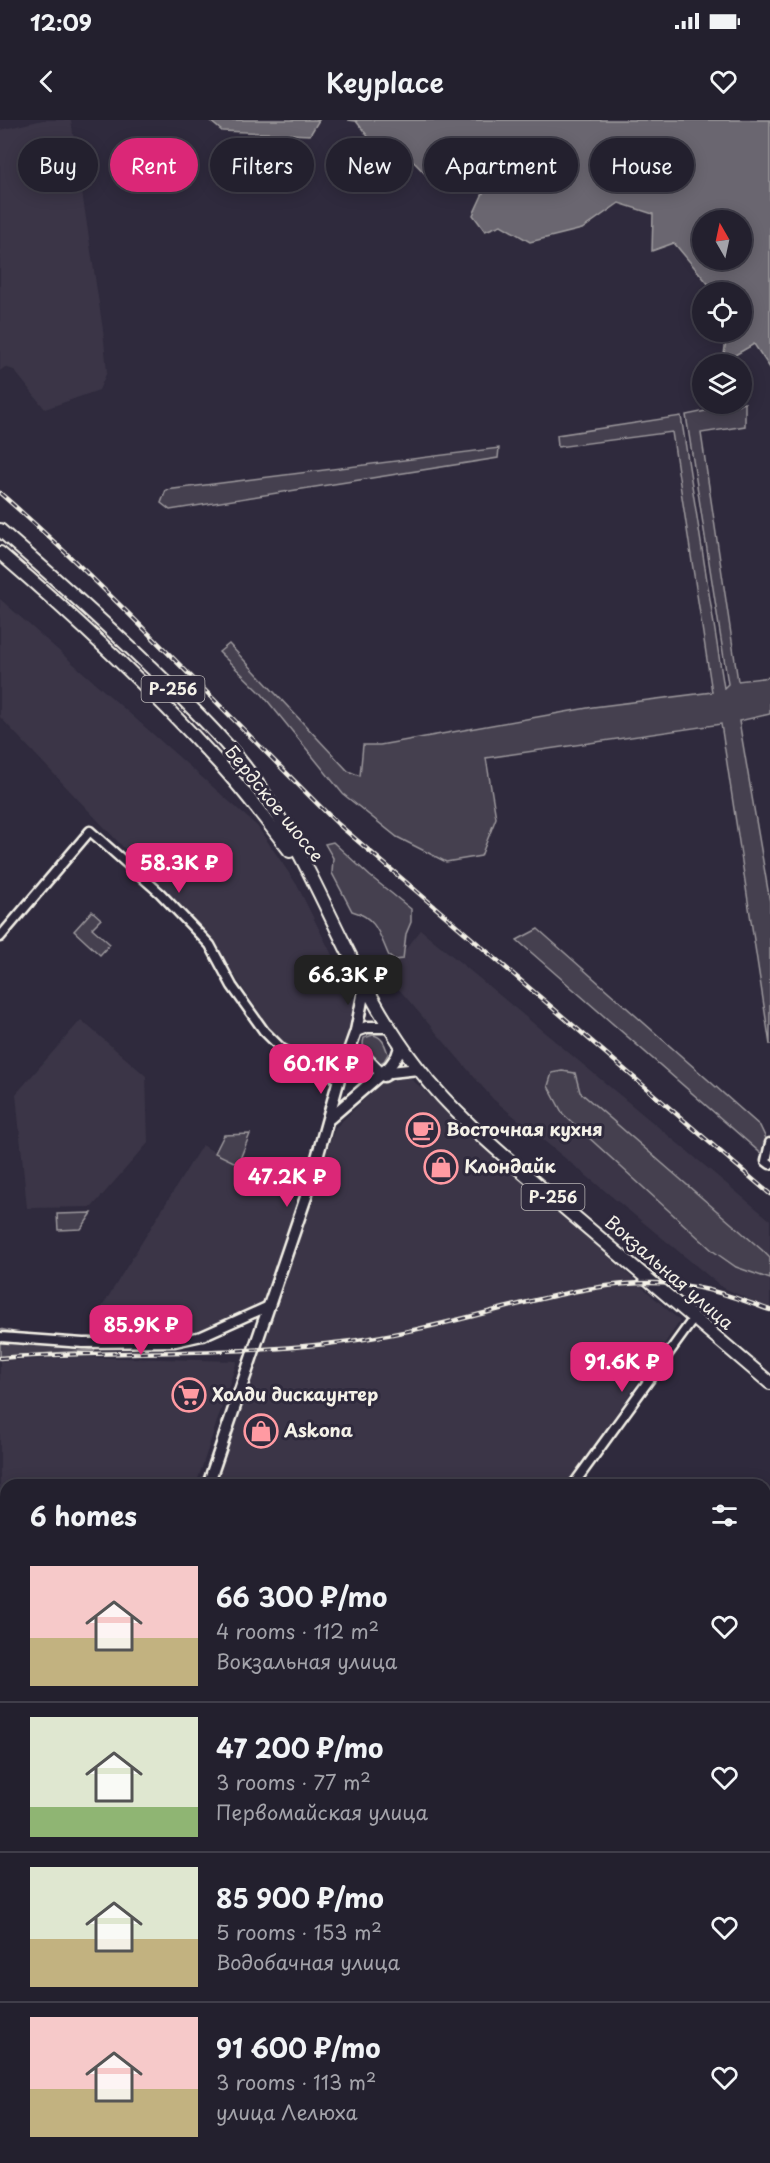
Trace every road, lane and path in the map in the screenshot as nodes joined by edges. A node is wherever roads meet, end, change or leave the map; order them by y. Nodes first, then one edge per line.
1 (0, 530) edge
2 (0, 553) edge
3 (311, 878) junction
4 (0, 937) edge
5 (365, 985) junction
6 (390, 1027) junction
7 (356, 1031) junction
8 (401, 1044) junction
9 (350, 1050) junction
10 (418, 1069) junction
11 (382, 1074) junction
12 (339, 1079) junction
13 (364, 1089) junction
14 (329, 1118) junction
15 (770, 1143) edge
16 (770, 1164) edge
17 (269, 1306) junction
18 (694, 1318) junction
19 (0, 1337) edge
20 (770, 1383) edge
21 (210, 1479) edge
22 (577, 1479) edge

1 - 3 highway, Бердское шоссе / Р-256
2 - 3 highway, Бердское шоссе / Р-256
3 - 5 highway, Вокзальная улица / Р-256
4 - 12 street
5 - 6 highway, Вокзальная улица / Р-256
5 - 7 main road
6 - 7 main road
6 - 8 highway, Вокзальная улица / Р-256
7 - 9 main road
8 - 10 highway, Вокзальная улица / Р-256
8 - 11 main road
9 - 11 main road
9 - 12 main road
10 - 13 main road
10 - 18 highway, Вокзальная улица / Р-256
11 - 13 main road
12 - 14 main road
13 - 14 main road
14 - 17 main road
15 - 16 street
17 - 19 street
17 - 21 main road
18 - 20 highway, Вокзальная улица / Р-256
18 - 22 street

